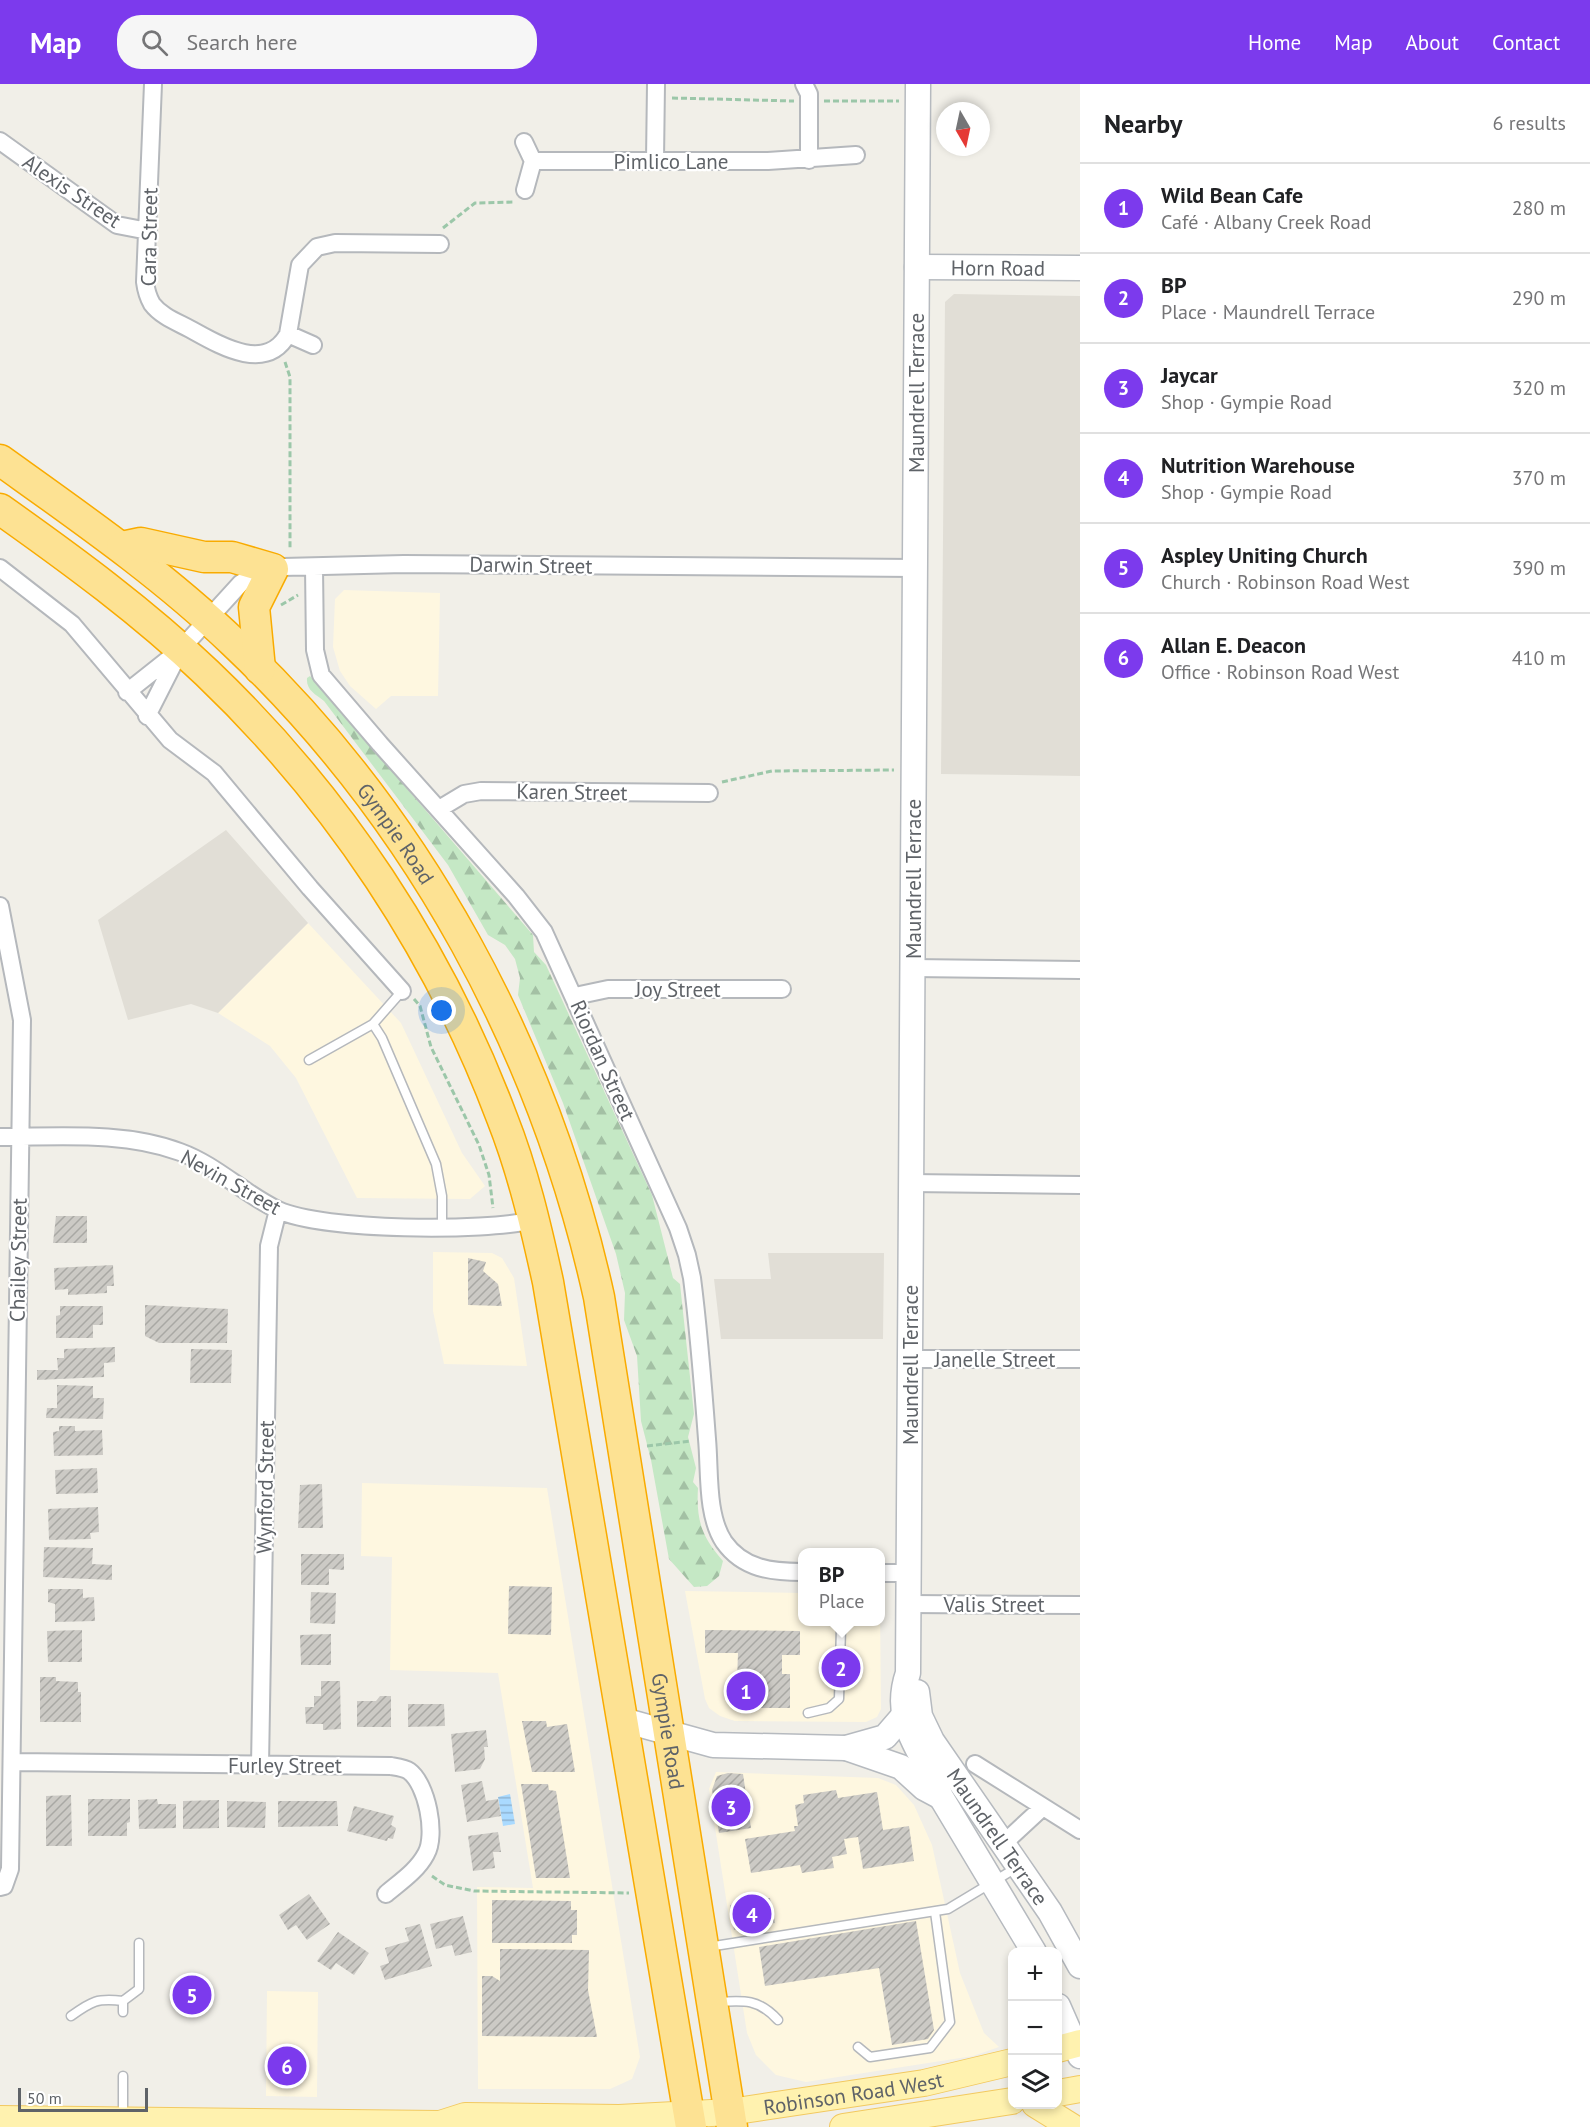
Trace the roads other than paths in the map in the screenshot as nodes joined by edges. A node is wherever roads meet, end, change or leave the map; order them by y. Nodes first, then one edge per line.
1 (153, 84) edge
2 (656, 84) edge
3 (918, 84) edge
4 (804, 92) edge
5 (0, 141) edge
6 (524, 142) dead end
7 (856, 155) dead end
8 (656, 160) junction
9 (809, 160) junction
10 (533, 161) junction
11 (525, 190) road end
12 (148, 231) junction
13 (440, 243) road end
14 (917, 267) junction
15 (1080, 268) edge
16 (284, 340) junction
17 (313, 345) dead end
18 (0, 460) edge
19 (0, 509) edge
20 (122, 547) junction
21 (314, 567) junction
22 (0, 568) edge
23 (273, 568) junction
24 (915, 568) junction
25 (207, 618) junction
26 (180, 650) junction
27 (260, 669) junction
28 (127, 692) junction
29 (147, 716) junction
30 (709, 793) road end
31 (439, 809) junction
32 (0, 906) edge
33 (912, 968) junction
34 (1080, 970) edge
35 (782, 989) dead end
36 (402, 991) joint
37 (574, 996) junction
38 (373, 1024) junction
39 (309, 1060) dead end
40 (0, 1137) edge
41 (20, 1137) junction
42 (910, 1183) junction
43 (1080, 1185) edge
44 (278, 1210) junction
45 (534, 1220) junction
46 (442, 1226) junction
47 (606, 1334) junction
48 (560, 1343) junction
49 (910, 1359) junction
50 (1080, 1359) edge
51 (798, 1572) edge
52 (909, 1573) junction
53 (885, 1574) edge
54 (909, 1604) junction
55 (1080, 1605) edge
56 (841, 1628) dead end
57 (908, 1673) junction
58 (808, 1713) dead end
59 (904, 1715) junction
60 (623, 1719) junction
61 (668, 1734) junction
62 (846, 1748) junction
63 (13, 1762) junction
64 (975, 1764) dead end
65 (260, 1765) junction
66 (941, 1797) junction
67 (1043, 1807) junction
68 (1080, 1830) edge
69 (1003, 1844) junction
70 (1019, 1866) junction
71 (993, 1883) junction
72 (2, 1887) edge
73 (386, 1894) dead end
74 (935, 1912) junction
75 (139, 1943) dead end
76 (1031, 1947) edge
77 (703, 1948) junction
78 (1080, 1966) edge
79 (123, 2001) junction
80 (712, 2002) junction
81 (123, 2012) dead end
82 (71, 2016) dead end
83 (1062, 2017) edge
84 (777, 2020) dead end
85 (858, 2047) dead end
86 (1073, 2048) edge
87 (1008, 2063) edge
88 (123, 2076) dead end
89 (1080, 2089) edge
90 (1062, 2093) edge
91 (1008, 2102) edge
92 (1043, 2109) edge
93 (0, 2119) edge
94 (731, 2120) edge
95 (123, 2121) junction
96 (690, 2121) edge
97 (435, 2125) edge
98 (843, 2127) edge
99 (1072, 2127) edge

1 - 12 street, Cara Street
2 - 8 street
3 - 14 main road, Maundrell Terrace
4 - 9 street
5 - 12 street, Alexis Street
6 - 10 street
7 - 9 street, Pimlico Lane
8 - 9 street, Pimlico Lane
8 - 10 street, Pimlico Lane
10 - 11 street
12 - 16 street, Cara Street
13 - 16 street
14 - 15 main road, Horn Road
14 - 24 main road, Maundrell Terrace
16 - 17 street
18 - 20 highway, Gympie Road
19 - 26 highway, Gympie Road
20 - 23 highway
20 - 25 highway, Gympie Road
21 - 23 street, Darwin Street
21 - 24 street, Darwin Street
21 - 31 street, Riordan Street
22 - 28 street
23 - 25 street, Darwin Street
23 - 27 highway
24 - 33 main road, Maundrell Terrace
25 - 26 street, Darwin Street
25 - 27 highway, Gympie Road
26 - 28 street
26 - 29 street
26 - 45 highway, Gympie Road
27 - 47 highway, Gympie Road
28 - 29 street
29 - 36 street
30 - 31 street, Karen Street
31 - 37 street, Riordan Street
32 - 41 street, Chailey Street
33 - 34 street
33 - 42 main road, Maundrell Terrace
35 - 37 street, Joy Street
36 - 38 lane
37 - 51 street, Riordan Street
38 - 39 lane
38 - 46 lane
40 - 41 street, Nevin Street
41 - 44 street, Nevin Street
41 - 63 street, Chailey Street
42 - 43 street
42 - 49 main road, Maundrell Terrace
44 - 46 street, Nevin Street
44 - 65 street, Wynford Street
45 - 46 street, Nevin Street
45 - 48 highway, Gympie Road
47 - 48 highway
47 - 61 highway, Gympie Road
48 - 60 highway, Gympie Road
49 - 50 street, Janelle Street
49 - 52 main road, Maundrell Terrace
52 - 53 street
52 - 54 main road, Maundrell Terrace
54 - 55 street, Valis Street
54 - 57 main road, Maundrell Terrace
56 - 58 lane
57 - 59 main road, Maundrell Terrace
57 - 69 main road, Maundrell Terrace
59 - 62 main road
59 - 66 main road, Maundrell Terrace
60 - 61 main road
60 - 96 highway, Gympie Road
61 - 62 main road
61 - 77 highway, Gympie Road
62 - 66 main road
63 - 65 street, Furley Street
63 - 72 street, Chailey Street
64 - 67 street
65 - 73 street, Furley Street
66 - 71 main road, Maundrell Terrace
67 - 68 street
67 - 69 street
69 - 70 main road, Maundrell Terrace
70 - 71 lane
70 - 78 main road, Maundrell Terrace
71 - 74 lane
71 - 76 main road, Maundrell Terrace
74 - 77 lane
74 - 85 lane
75 - 79 lane
77 - 80 highway, Gympie Road
79 - 81 lane
79 - 82 lane
80 - 84 lane
80 - 94 highway, Gympie Road
83 - 86 main road
87 - 94 main road, Robinson Road West
88 - 95 lane
89 - 90 main road
91 - 98 main road, Robinson Road West
92 - 99 main road
93 - 95 main road, Robinson Road West
94 - 96 main road, Robinson Road West
95 - 97 main road, Robinson Road West
96 - 97 main road, Robinson Road West

